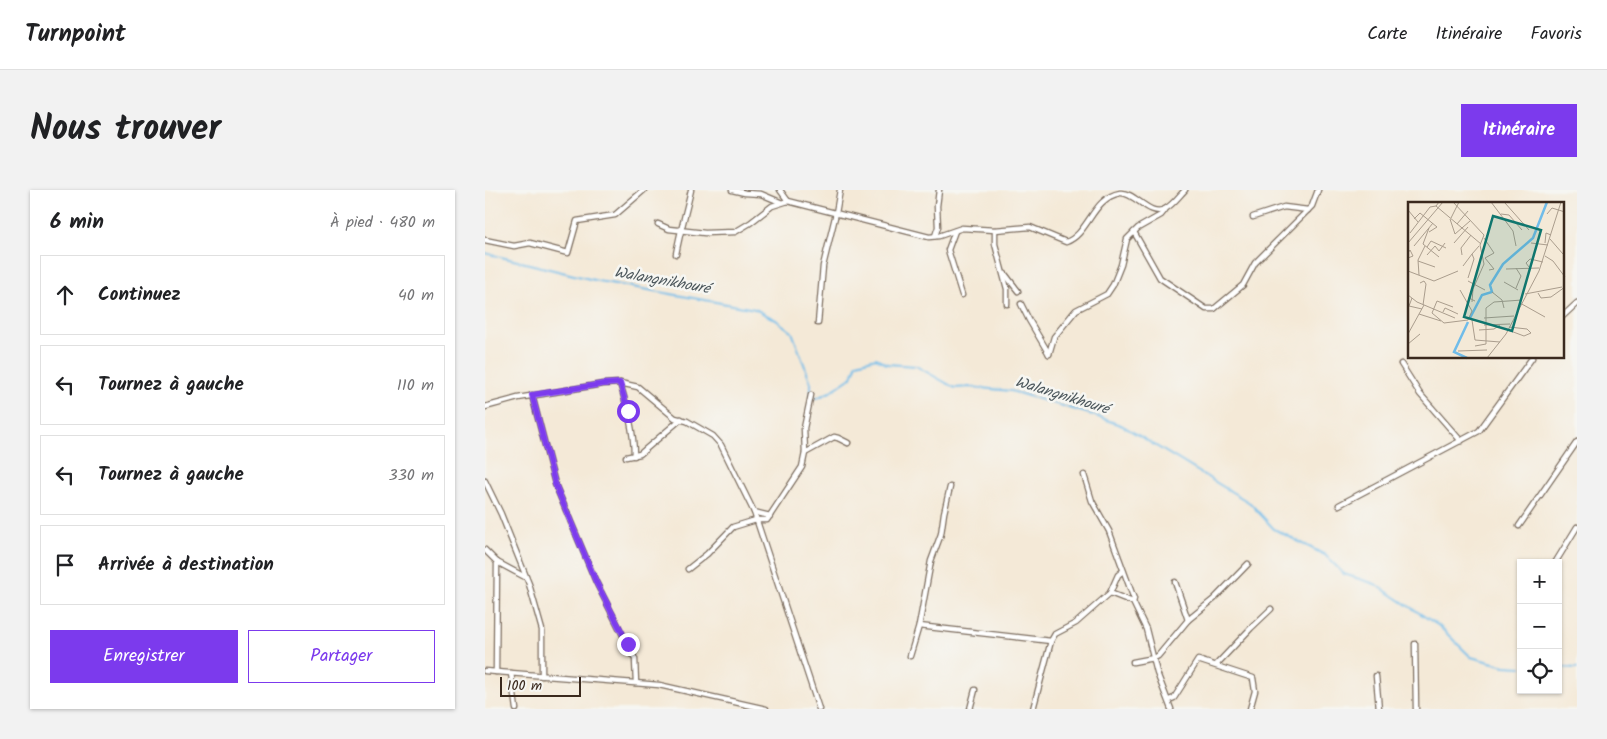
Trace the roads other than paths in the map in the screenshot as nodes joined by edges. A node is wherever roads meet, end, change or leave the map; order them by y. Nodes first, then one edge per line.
1 (644, 190) edge
2 (691, 190) edge
3 (732, 190) edge
4 (781, 190) edge
5 (840, 190) edge
6 (939, 190) edge
7 (1185, 190) edge
8 (1318, 190) edge
9 (788, 201) junction
10 (780, 202) junction
11 (1166, 209) junction
12 (1307, 210) junction
13 (836, 213) junction
14 (1253, 216) dead end
15 (658, 224) dead end
16 (680, 230) junction
17 (995, 230) junction
18 (955, 231) junction
19 (1134, 232) junction
20 (935, 236) junction
21 (485, 240) edge
22 (676, 254) dead end
23 (1002, 271) junction
24 (1018, 291) dead end
25 (962, 295) dead end
26 (1577, 303) edge
27 (1007, 304) dead end
28 (1021, 304) dead end
29 (1565, 314) edge
30 (818, 323) dead end
31 (1531, 359) edge
32 (1401, 364) dead end
33 (620, 383) junction
34 (532, 395) junction
35 (811, 395) dead end
36 (485, 407) edge
37 (681, 419) junction
38 (1461, 440) junction
39 (1577, 442) edge
40 (849, 443) dead end
41 (805, 453) junction
42 (634, 456) junction
43 (626, 457) dead end
44 (1084, 475) dead end
45 (485, 481) edge
46 (950, 487) dead end
47 (1339, 505) dead end
48 (754, 512) junction
49 (770, 516) junction
50 (756, 520) junction
51 (1519, 526) dead end
52 (1577, 527) edge
53 (485, 550) edge
54 (1557, 559) edge
55 (497, 562) junction
56 (1248, 564) dead end
57 (689, 569) dead end
58 (1123, 571) junction
59 (525, 577) junction
60 (1175, 582) dead end
61 (1110, 593) junction
62 (1133, 602) junction
63 (1271, 610) dead end
64 (1188, 620) junction
65 (919, 626) junction
66 (1051, 641) junction
67 (1415, 644) dead end
68 (910, 656) dead end
69 (1154, 658) junction
70 (1133, 662) dead end
71 (1216, 665) junction
72 (485, 671) edge
73 (497, 672) junction
74 (511, 673) junction
75 (542, 676) junction
76 (1376, 676) dead end
77 (636, 684) junction
78 (975, 690) dead end
79 (1169, 700) junction
80 (733, 702) junction
81 (516, 709) edge
82 (732, 709) edge
83 (766, 709) edge
84 (819, 709) edge
85 (970, 709) edge
86 (1033, 709) edge
87 (1171, 709) edge
88 (1250, 709) edge
89 (1379, 709) edge
90 (1416, 709) edge

1 - 21 street
2 - 16 street
3 - 10 street
4 - 9 street
5 - 13 street
6 - 20 street
7 - 11 street
8 - 12 street
9 - 10 street
9 - 13 street
10 - 16 street
11 - 17 street
11 - 19 street
12 - 14 street
12 - 19 street
13 - 20 street
13 - 30 street
15 - 16 street
16 - 22 street
17 - 18 street
17 - 23 street
18 - 20 street
18 - 25 street
19 - 28 street
23 - 24 street
23 - 27 street
26 - 29 street
31 - 38 street
32 - 38 street
33 - 34 street
33 - 37 street
33 - 42 street
34 - 36 street
34 - 77 street
35 - 41 street
37 - 42 street
37 - 48 street
38 - 47 street
39 - 51 street
40 - 41 street
41 - 49 street
42 - 43 street
44 - 58 street
45 - 59 street
46 - 65 street
48 - 49 street
48 - 50 street
49 - 50 street
50 - 57 street
50 - 84 street
52 - 54 street
53 - 55 street
55 - 59 street
55 - 73 street
56 - 64 street
58 - 61 street
58 - 62 street
59 - 75 street
60 - 64 street
61 - 62 street
61 - 66 street
62 - 69 street
63 - 71 street
64 - 69 street
65 - 66 street
65 - 68 street
66 - 86 street
67 - 90 street
69 - 70 street
69 - 79 street
71 - 79 street
71 - 88 street
72 - 73 street
73 - 74 street
74 - 75 street
74 - 81 street
75 - 77 street
76 - 89 street
77 - 80 street
78 - 85 street
79 - 87 street
80 - 82 street
80 - 83 street

